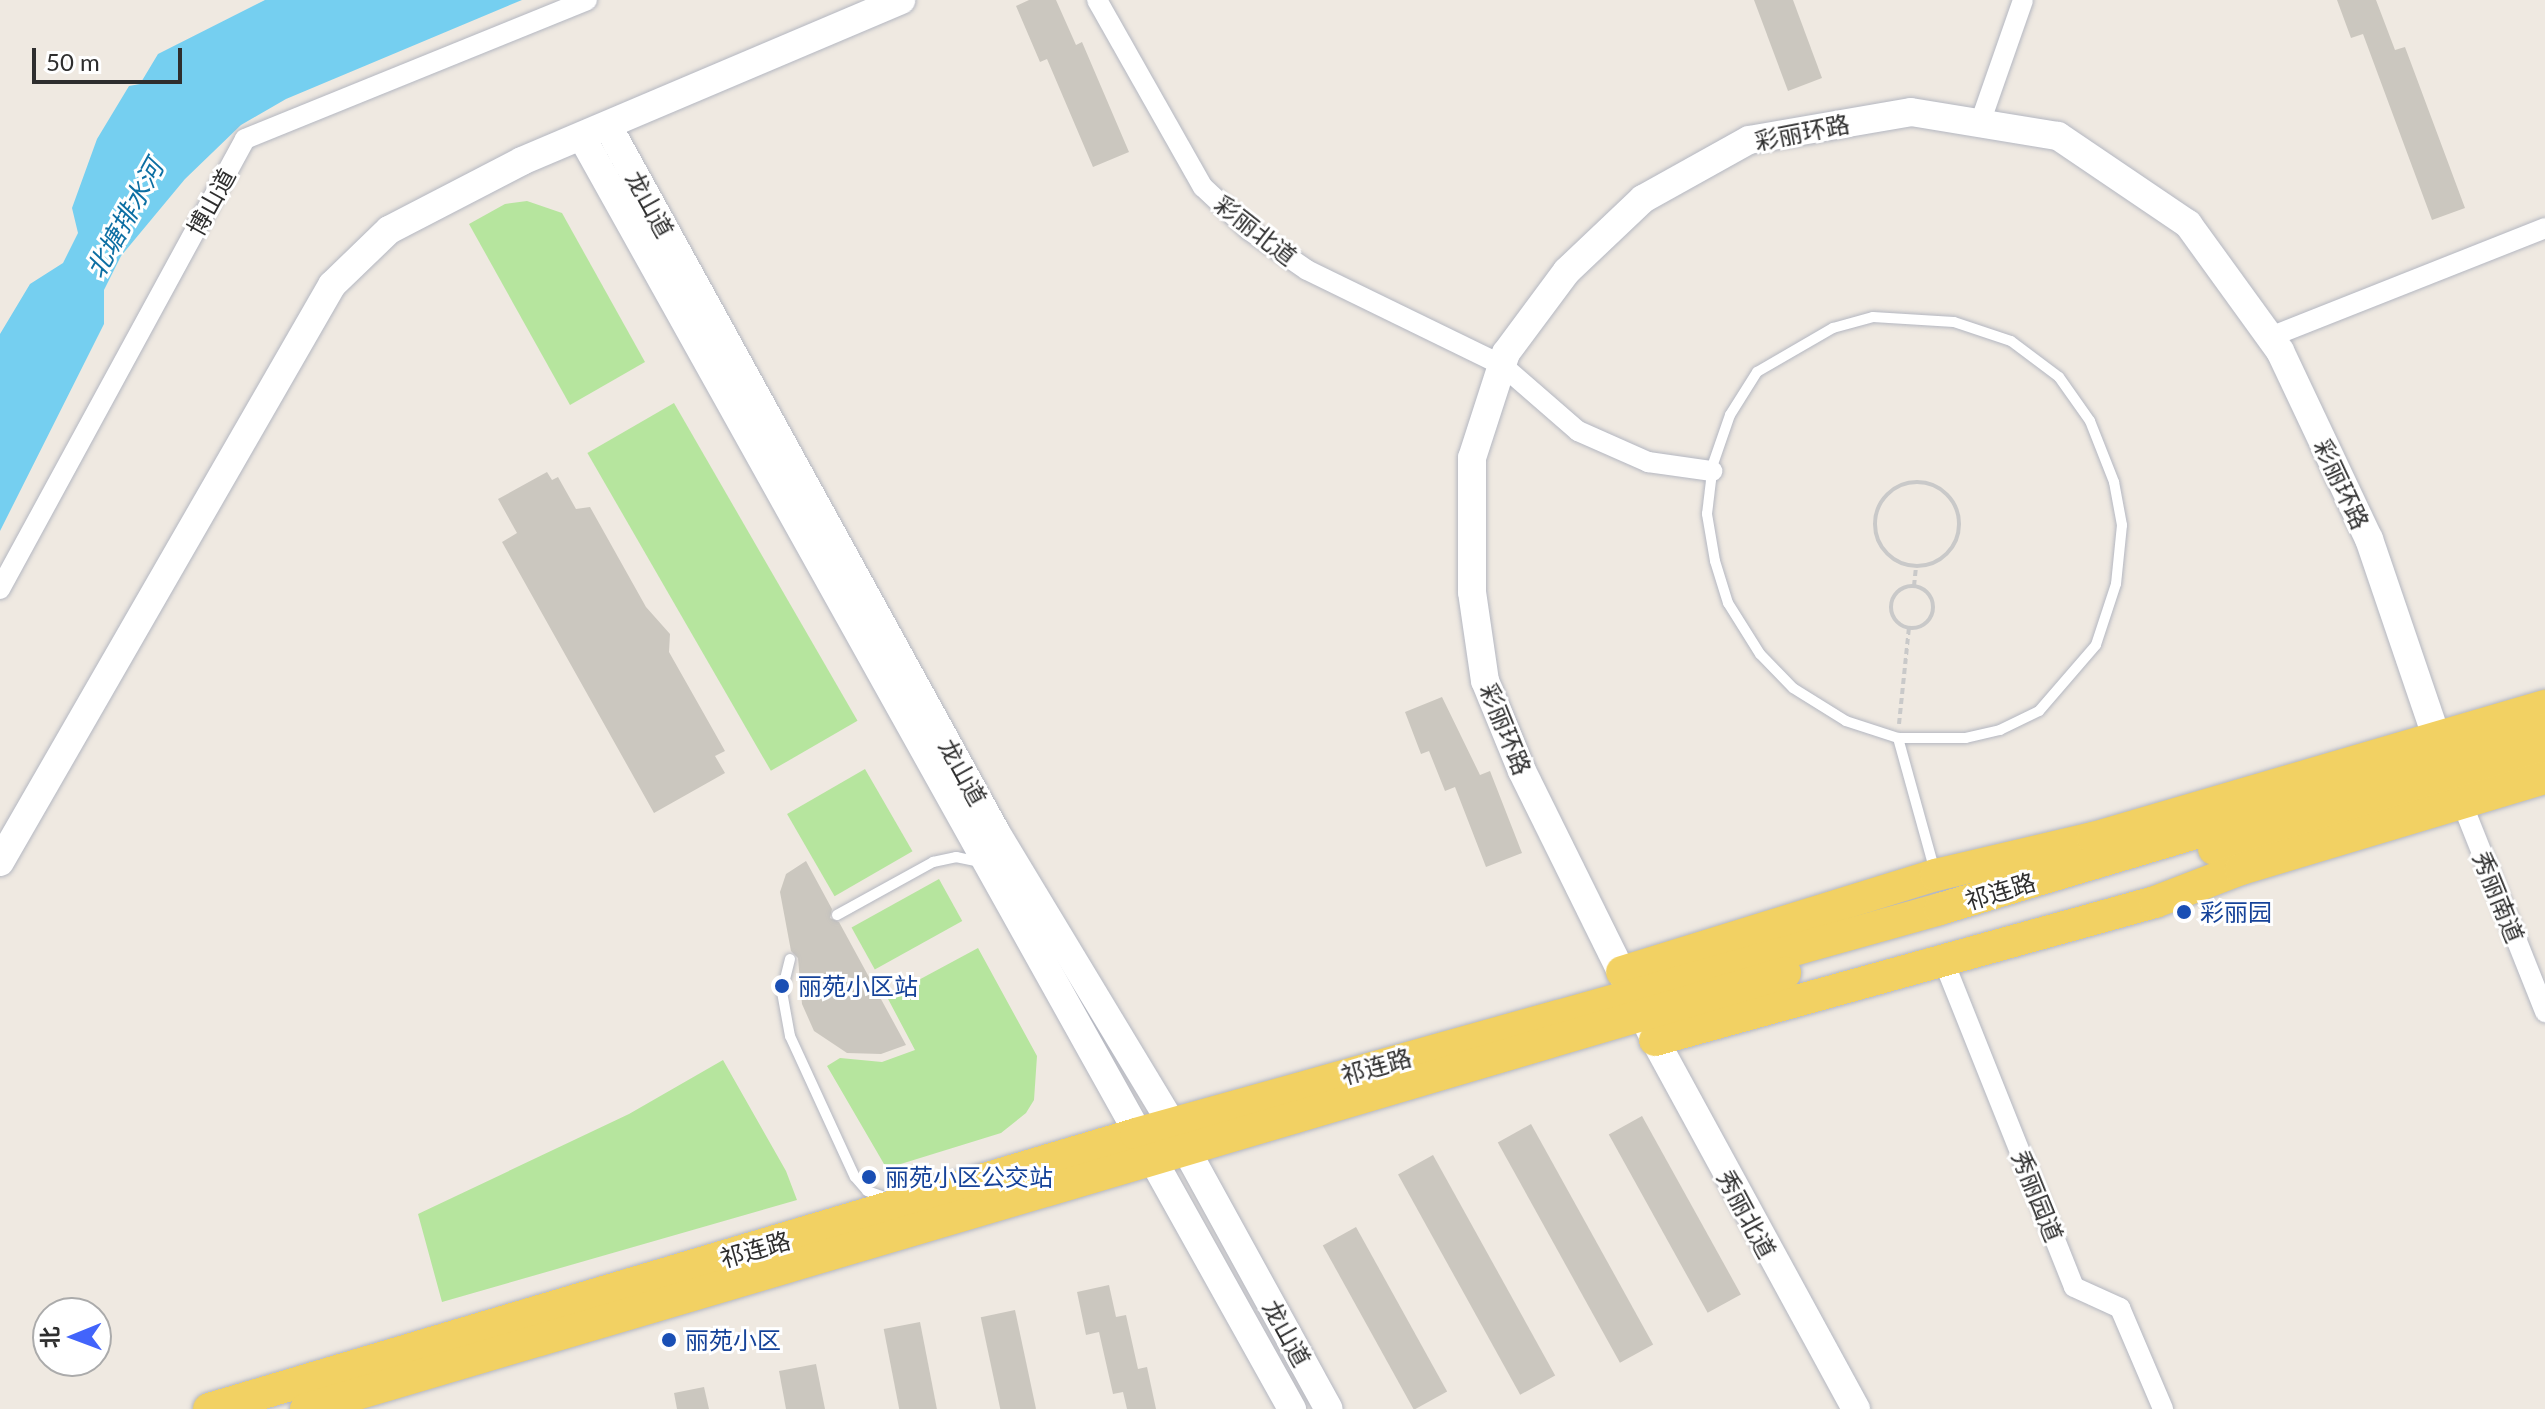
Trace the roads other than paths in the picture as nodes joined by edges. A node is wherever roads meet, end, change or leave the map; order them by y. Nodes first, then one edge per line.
1 (587, 0) edge
2 (901, 0) edge
3 (1097, 0) edge
4 (2023, 0) edge
5 (1980, 123) junction
6 (595, 133) junction
7 (2545, 228) edge
8 (2270, 337) junction
9 (1502, 365) junction
10 (1712, 471) junction
11 (0, 589) edge
12 (2545, 706) edge
13 (2545, 729) edge
14 (1898, 738) junction
15 (2545, 754) edge
16 (2448, 770) junction
17 (2545, 778) edge
18 (0, 862) edge
19 (985, 865) junction
20 (1936, 875) junction
21 (837, 915) dead end
22 (1942, 957) junction
23 (790, 959) dead end
24 (1638, 1005) junction
25 (2544, 1006) edge
26 (1179, 1138) junction
27 (1144, 1148) junction
28 (915, 1203) junction
29 (248, 1403) edge
30 (209, 1409) edge
31 (306, 1409) edge
32 (1292, 1409) edge
33 (1329, 1409) edge
34 (1856, 1409) edge
35 (2163, 1409) edge

1 - 11 street, 博山道
2 - 6 street
3 - 9 street, 彩丽北道
4 - 5 street
5 - 8 street, 彩丽环路
5 - 9 street, 彩丽环路
6 - 18 street
6 - 19 street, 龙山道
6 - 26 street, 龙山道
7 - 8 street
8 - 16 street, 彩丽环路
9 - 10 street, 彩丽北道
9 - 24 street, 彩丽环路
10 - 14 lane
10 - 14 lane
12 - 16 main road
13 - 16 main road, 祁连路
14 - 20 lane
15 - 16 main road, 祁连路
16 - 17 main road
16 - 20 main road
16 - 22 main road
16 - 24 main road, 祁连路
16 - 25 street, 秀丽南道
19 - 21 lane
19 - 27 street, 龙山道
20 - 24 main road
22 - 24 main road
22 - 35 street, 秀丽园道
23 - 28 lane
24 - 26 main road, 祁连路
24 - 34 street, 秀丽北道
26 - 27 main road, 祁连路
26 - 33 street, 龙山道
27 - 28 main road, 祁连路
27 - 31 main road, 祁连路
27 - 32 street, 龙山道
28 - 29 main road, 祁连路
29 - 30 main road, 祁连路

